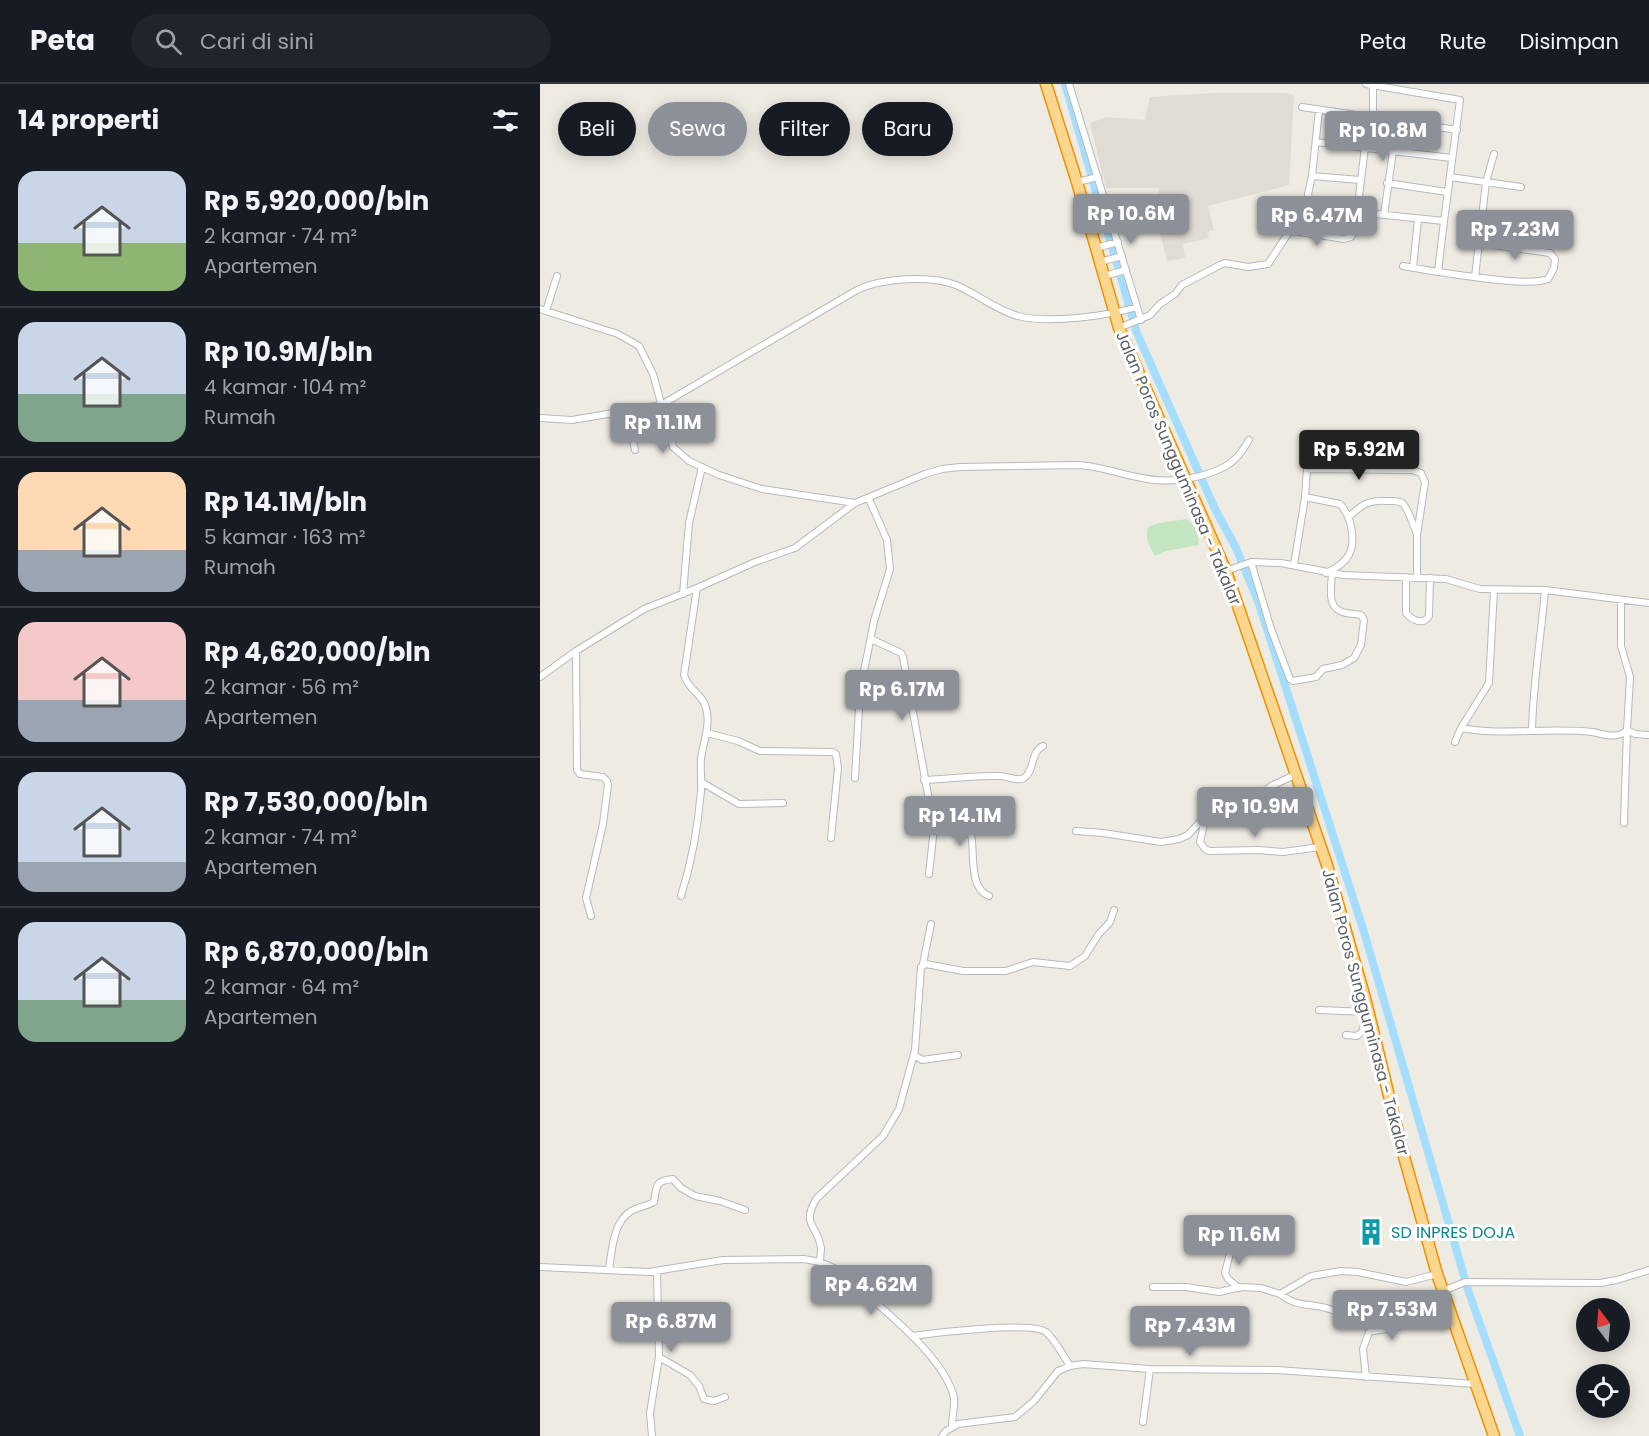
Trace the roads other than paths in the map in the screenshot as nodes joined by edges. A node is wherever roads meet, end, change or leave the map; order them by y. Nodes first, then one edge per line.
1 (1046, 84) edge
2 (1069, 84) edge
3 (1371, 84) edge
4 (1302, 107) dead end
5 (1319, 110) junction
6 (1373, 117) junction
7 (1457, 130) junction
8 (1316, 142) junction
9 (1365, 147) junction
10 (1392, 151) junction
11 (1494, 154) dead end
12 (1452, 158) junction
13 (1312, 176) junction
14 (1097, 177) junction
15 (1450, 177) junction
16 (1360, 180) junction
17 (1081, 182) junction
18 (1486, 182) junction
19 (1388, 183) junction
20 (1521, 187) dead end
21 (1448, 192) junction
22 (1356, 212) junction
23 (1482, 213) junction
24 (1384, 215) junction
25 (1418, 219) junction
26 (1530, 220) dead end
27 (1444, 221) junction
28 (1117, 242) junction
29 (1479, 243) junction
30 (1099, 248) junction
31 (1121, 256) junction
32 (1103, 262) junction
33 (1403, 266) dead end
34 (1413, 268) junction
35 (1125, 270) junction
36 (1438, 272) junction
37 (1108, 275) junction
38 (557, 276) dead end
39 (1475, 277) junction
40 (1135, 308) junction
41 (543, 310) edge
42 (1118, 312) junction
43 (1140, 321) junction
44 (1122, 327) junction
45 (661, 405) junction
46 (627, 412) junction
47 (540, 418) edge
48 (1249, 440) dead end
49 (1313, 441) dead end
50 (635, 450) dead end
51 (702, 467) junction
52 (1307, 469) junction
53 (1188, 478) junction
54 (1305, 497) junction
55 (869, 499) junction
56 (855, 503) junction
57 (1348, 516) junction
58 (1417, 534) junction
59 (1249, 563) junction
60 (1294, 565) junction
61 (1229, 569) junction
62 (1329, 573) junction
63 (1406, 577) junction
64 (1417, 577) junction
65 (1430, 578) junction
66 (697, 588) junction
67 (1494, 590) junction
68 (1545, 590) junction
69 (684, 594) junction
70 (1621, 600) junction
71 (1649, 603) edge
72 (871, 639) junction
73 (576, 651) junction
74 (540, 677) edge
75 (1461, 728) junction
76 (1532, 730) junction
77 (1628, 730) junction
78 (707, 733) junction
79 (1649, 735) edge
80 (1455, 742) dead end
81 (1042, 747) dead end
82 (1296, 775) junction
83 (855, 778) dead end
84 (924, 780) junction
85 (701, 782) junction
86 (783, 803) dead end
87 (1206, 813) junction
88 (1624, 823) dead end
89 (934, 828) junction
90 (1076, 831) dead end
91 (831, 838) dead end
92 (1320, 847) junction
93 (929, 874) dead end
94 (681, 896) dead end
95 (989, 896) dead end
96 (1114, 910) dead end
97 (591, 916) dead end
98 (931, 924) dead end
99 (923, 964) junction
100 (1319, 1010) dead end
101 (1370, 1017) junction
102 (1346, 1035) dead end
103 (914, 1055) junction
104 (958, 1055) dead end
105 (745, 1210) dead end
106 (1232, 1245) dead end
107 (820, 1262) junction
108 (540, 1268) edge
109 (609, 1269) junction
110 (1649, 1270) edge
111 (657, 1272) junction
112 (1437, 1274) junction
113 (1153, 1287) dead end
114 (1239, 1288) junction
115 (1447, 1290) junction
116 (1280, 1294) junction
117 (1410, 1308) dead end
118 (1337, 1312) dead end
119 (912, 1336) junction
120 (659, 1357) junction
121 (1070, 1366) junction
122 (1150, 1369) junction
123 (1366, 1377) junction
124 (1475, 1384) junction
125 (724, 1396) dead end
126 (1143, 1422) dead end
127 (952, 1426) junction
128 (652, 1436) edge
129 (942, 1436) edge
130 (1494, 1436) edge

1 - 17 highway, Jalan Poros Sungguminasa - Takalar
2 - 14 street
3 - 6 street
3 - 7 street
4 - 5 street
5 - 6 street
5 - 8 street
6 - 7 street
6 - 9 street
7 - 12 street
8 - 9 street
8 - 13 street
9 - 10 street
9 - 16 street
10 - 12 street
10 - 19 street
11 - 18 street
12 - 15 street
13 - 16 street
13 - 22 street
14 - 17 street
14 - 28 street
15 - 18 street
15 - 21 street
16 - 22 street
17 - 30 highway, Jalan Poros Sungguminasa - Takalar
18 - 20 street
18 - 23 street
19 - 21 street
19 - 24 street
21 - 27 street
22 - 24 street
22 - 43 street
23 - 26 street
23 - 29 street
24 - 25 street
25 - 27 street
25 - 34 street
27 - 36 street
28 - 30 street
28 - 31 street
29 - 39 street
29 - 39 street
30 - 32 highway, Jalan Poros Sungguminasa - Takalar
31 - 32 street
31 - 35 street
32 - 37 highway, Jalan Poros Sungguminasa - Takalar
33 - 34 street
34 - 36 street
35 - 37 street
35 - 40 street
36 - 39 street
37 - 42 highway, Jalan Poros Sungguminasa - Takalar
38 - 41 street
40 - 42 street
40 - 43 street
41 - 45 street
42 - 44 highway, Jalan Poros Sungguminasa - Takalar
42 - 45 street
43 - 44 street
44 - 53 highway, Jalan Poros Sungguminasa - Takalar
45 - 46 street
45 - 51 street
46 - 47 street
46 - 50 street
48 - 53 street
49 - 52 street
51 - 56 street
51 - 69 street
52 - 54 street
52 - 58 street
53 - 55 street
53 - 61 highway, Jalan Poros Sungguminasa - Takalar
54 - 57 street
54 - 60 street
55 - 56 street
55 - 72 street
56 - 66 street
57 - 58 street
57 - 62 street
58 - 64 street
59 - 60 street
59 - 61 street
59 - 62 street
60 - 62 street
61 - 82 highway, Jalan Poros Sungguminasa - Takalar
62 - 63 street
63 - 64 street
63 - 65 street
64 - 65 street
65 - 67 street
66 - 69 street
66 - 78 street
67 - 68 street
67 - 75 street
68 - 70 street
68 - 76 street
69 - 73 street
70 - 71 street
70 - 77 street
72 - 83 street
72 - 84 street
73 - 74 street
73 - 97 street
75 - 76 street
75 - 80 street
76 - 77 street
77 - 79 street
77 - 88 street
78 - 85 street
78 - 91 street
81 - 84 street
82 - 87 street
82 - 92 highway, Jalan Poros Sungguminasa - Takalar
84 - 89 street
85 - 86 street
85 - 94 street
87 - 90 street
87 - 92 street
89 - 93 street
89 - 95 street
92 - 101 highway, Jalan Poros Sungguminasa - Takalar
96 - 99 street
98 - 99 street
99 - 103 street
100 - 101 street
101 - 102 street
101 - 112 highway, Jalan Poros Sungguminasa - Takalar
103 - 104 street
103 - 107 street
105 - 109 street
106 - 114 street
107 - 111 street
107 - 119 street
108 - 109 street
109 - 111 street
110 - 115 street
111 - 120 street
112 - 115 highway, Jalan Poros Sungguminasa - Takalar
112 - 116 street
113 - 114 street
114 - 116 street
115 - 124 highway, Jalan Poros Sungguminasa - Takalar
116 - 118 street
117 - 123 street
119 - 121 street
119 - 127 street
120 - 125 street
120 - 128 street
121 - 122 street
121 - 127 street
122 - 123 street
122 - 126 street
123 - 124 street
124 - 130 highway, Jalan Poros Sungguminasa - Takalar
127 - 129 street

